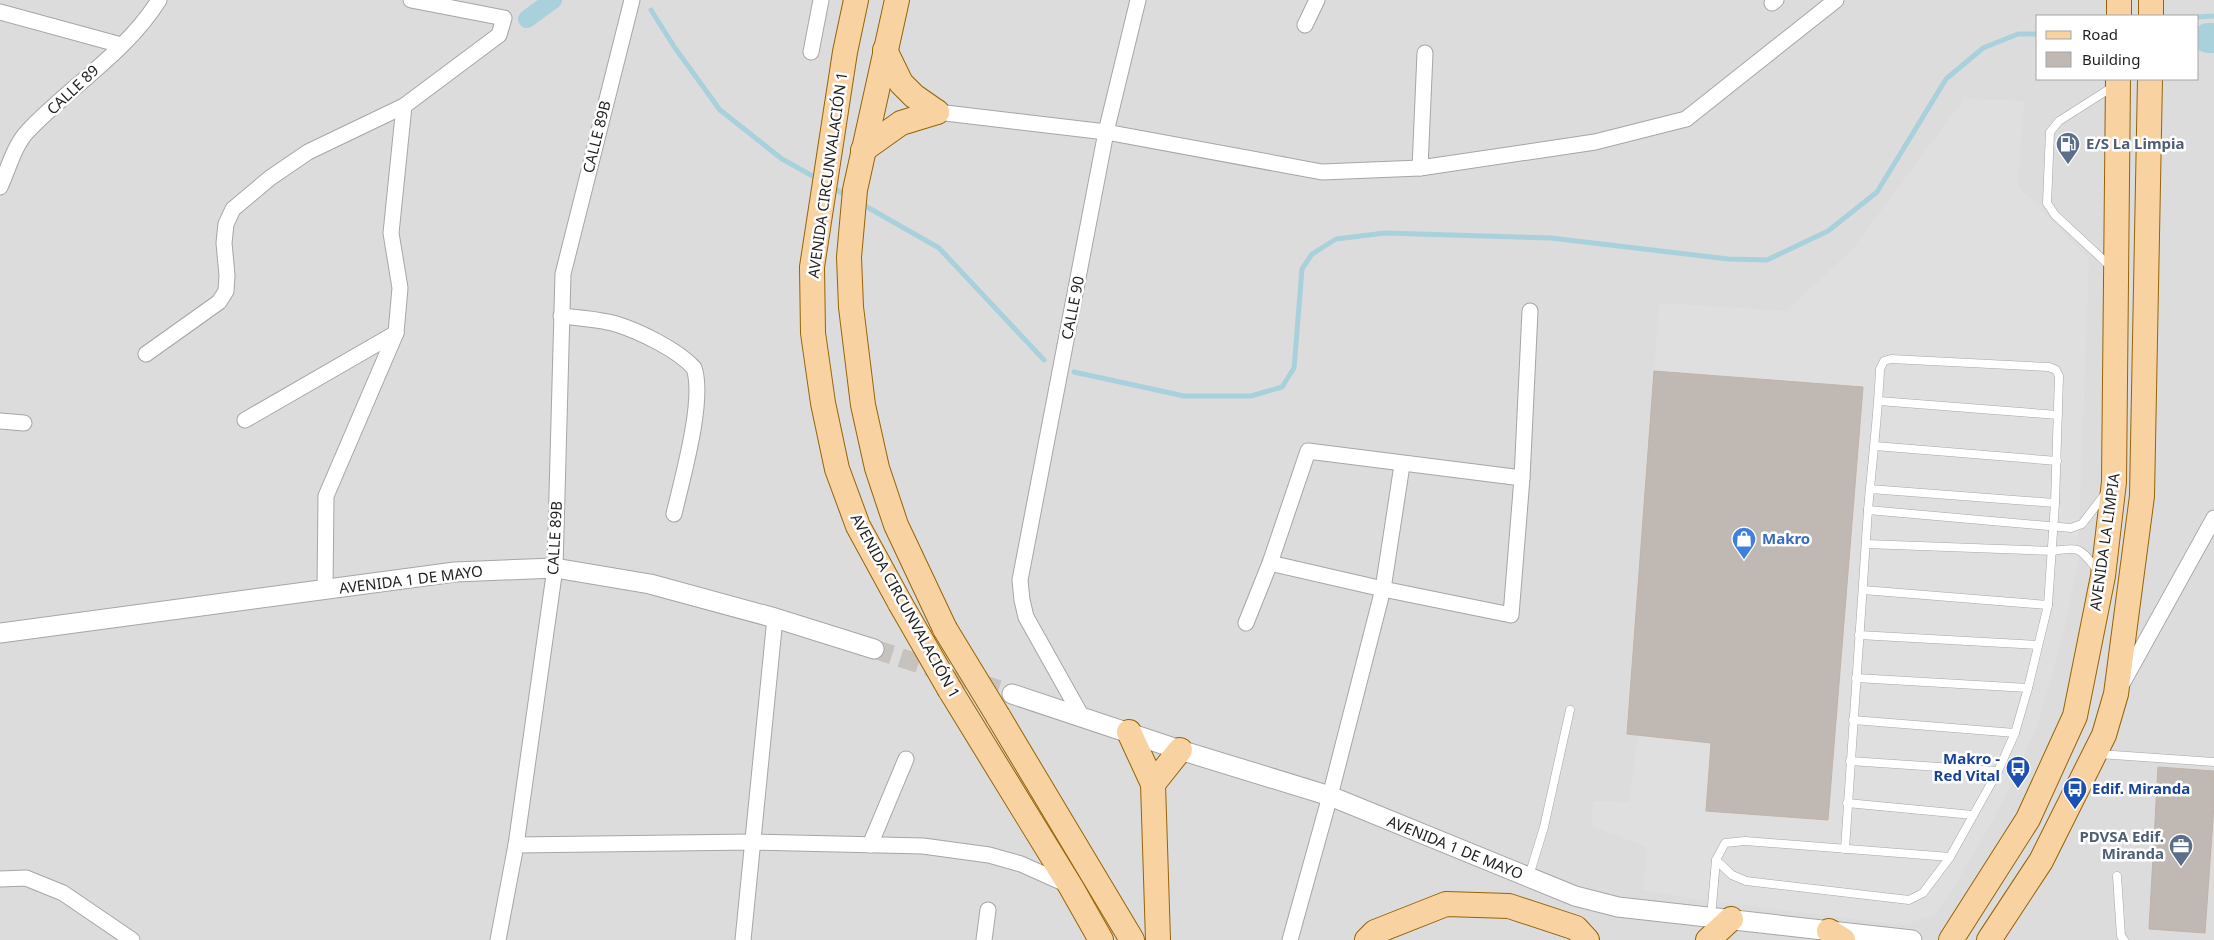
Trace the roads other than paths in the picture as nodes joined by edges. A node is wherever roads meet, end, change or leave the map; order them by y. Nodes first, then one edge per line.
1 (159, 0) edge
2 (411, 0) edge
3 (632, 0) edge
4 (821, 0) edge
5 (856, 0) edge
6 (882, 0) edge
7 (898, 0) edge
8 (1138, 0) edge
9 (1316, 0) edge
10 (1836, 0) edge
11 (2119, 0) edge
12 (2151, 0) edge
13 (0, 12) edge
14 (2119, 15) edge
15 (2151, 15) edge
16 (1305, 25) dead end
17 (121, 45) junction
18 (885, 50) junction
19 (812, 52) dead end
20 (1425, 53) dead end
21 (2150, 80) edge
22 (2118, 81) edge
23 (875, 98) junction
24 (404, 106) junction
25 (938, 112) junction
26 (1106, 132) junction
27 (863, 150) junction
28 (1420, 168) junction
29 (0, 187) edge
30 (2117, 272) junction
31 (1530, 311) dead end
32 (562, 316) junction
33 (396, 332) junction
34 (146, 354) dead end
35 (1878, 401) junction
36 (2058, 415) junction
37 (245, 420) dead end
38 (0, 421) edge
39 (24, 423) dead end
40 (1875, 446) junction
41 (2057, 461) junction
42 (1402, 465) junction
43 (1522, 478) junction
44 (2114, 482) junction
45 (1870, 489) junction
46 (2055, 503) junction
47 (1868, 510) junction
48 (674, 514) dead end
49 (2214, 518) edge
50 (2054, 527) junction
51 (1866, 544) junction
52 (2053, 551) junction
53 (1270, 563) junction
54 (555, 568) junction
55 (2103, 576) junction
56 (1383, 589) junction
57 (325, 590) junction
58 (1862, 590) junction
59 (2048, 605) junction
60 (775, 618) junction
61 (1246, 623) dead end
62 (0, 633) edge
63 (1859, 635) junction
64 (2038, 645) junction
65 (874, 649) tunnel mouth
66 (1856, 678) junction
67 (2028, 688) junction
68 (1012, 694) tunnel mouth
69 (2116, 694) junction
70 (1570, 710) dead end
71 (1082, 717) junction
72 (1853, 720) junction
73 (1129, 732) junction
74 (2015, 733) junction
75 (1180, 750) junction
76 (2094, 754) junction
77 (906, 759) dead end
78 (1850, 761) junction
79 (2214, 762) edge
80 (1998, 771) junction
81 (1153, 784) junction
82 (1330, 796) junction
83 (1847, 803) junction
84 (1973, 815) junction
85 (753, 842) junction
86 (870, 844) junction
87 (516, 845) junction
88 (1845, 848) junction
89 (1950, 858) junction
90 (1716, 860) junction
91 (2116, 876) dead end
92 (1529, 878) junction
93 (0, 879) edge
94 (1071, 887) junction
95 (988, 910) dead end
96 (1717, 926) edge
97 (1836, 935) edge
98 (132, 940) edge
99 (498, 940) edge
100 (743, 940) edge
101 (984, 940) edge
102 (1101, 940) edge
103 (1132, 940) edge
104 (1158, 940) edge
105 (1290, 940) edge
106 (1368, 940) edge
107 (1587, 940) edge
108 (1912, 940) edge
109 (1951, 940) edge
110 (1989, 940) edge
111 (2124, 940) edge

1 - 17 street, CALLE 89
2 - 24 street
3 - 32 street, CALLE 89B
4 - 19 street
5 - 94 main road, AVENIDA CIRCUNVALACIÓN 1, bridge
6 - 23 main road
7 - 18 main road
8 - 26 street, CALLE 90
9 - 16 street
10 - 28 street
11 - 14 main road
12 - 15 main road
13 - 17 street
17 - 29 street, CALLE 89
18 - 23 main road
18 - 25 main road
20 - 28 street
21 - 69 main road, AVENIDA LA LIMPIA
22 - 30 main road, AVENIDA LA LIMPIA
22 - 30 lane
23 - 27 main road, AVENIDA CIRCUNVALACIÓN 1
24 - 33 street
24 - 34 street
25 - 26 street
25 - 27 main road
26 - 28 street
26 - 71 street, CALLE 90
27 - 103 main road, AVENIDA CIRCUNVALACIÓN 1, bridge
30 - 44 main road, AVENIDA LA LIMPIA
31 - 43 street
32 - 48 street
32 - 54 street, CALLE 89B
33 - 37 street
33 - 57 street
35 - 36 lane
35 - 36 lane
35 - 40 lane
36 - 41 lane
38 - 39 street
40 - 41 lane
40 - 45 lane
41 - 46 lane
42 - 43 street
42 - 53 street
42 - 56 street
43 - 56 street
44 - 50 lane
44 - 55 main road, AVENIDA LA LIMPIA
45 - 46 lane
45 - 47 lane
46 - 50 lane
47 - 50 lane
47 - 51 lane
49 - 69 street
50 - 52 lane
51 - 52 lane
51 - 58 lane
52 - 55 lane
52 - 59 lane
53 - 56 street
53 - 61 street
54 - 57 street, AVENIDA 1 DE MAYO
54 - 60 street, AVENIDA 1 DE MAYO
54 - 87 street, CALLE 89B
55 - 109 main road, AVENIDA LA LIMPIA
56 - 82 street
57 - 62 street, AVENIDA 1 DE MAYO
58 - 59 lane
58 - 63 lane
59 - 64 lane
60 - 65 street, AVENIDA 1 DE MAYO
60 - 85 street
63 - 64 lane
63 - 66 lane
64 - 67 lane
66 - 67 lane
66 - 72 lane
67 - 74 lane
68 - 71 street, AVENIDA 1 DE MAYO
69 - 76 main road, AVENIDA LA LIMPIA
70 - 92 lane
71 - 73 street, AVENIDA 1 DE MAYO
72 - 74 lane
72 - 78 lane
73 - 75 street, AVENIDA 1 DE MAYO
73 - 81 main road
74 - 80 lane
75 - 81 main road
75 - 82 street, AVENIDA 1 DE MAYO
76 - 79 lane
76 - 110 main road, AVENIDA LA LIMPIA
77 - 86 street
78 - 80 lane
78 - 83 lane
80 - 84 lane
81 - 104 main road
82 - 92 street, AVENIDA 1 DE MAYO
82 - 105 street
83 - 84 lane
83 - 88 lane
84 - 89 lane
85 - 86 street
85 - 87 street
85 - 100 street
86 - 94 street
87 - 99 street, CALLE 89B
88 - 89 lane
88 - 90 lane
89 - 90 lane
90 - 96 lane
91 - 111 lane
92 - 96 street, AVENIDA 1 DE MAYO
93 - 98 street
94 - 102 main road, AVENIDA CIRCUNVALACIÓN 1
95 - 101 street
96 - 97 street, AVENIDA 1 DE MAYO
97 - 108 street, AVENIDA 1 DE MAYO
106 - 107 main road

